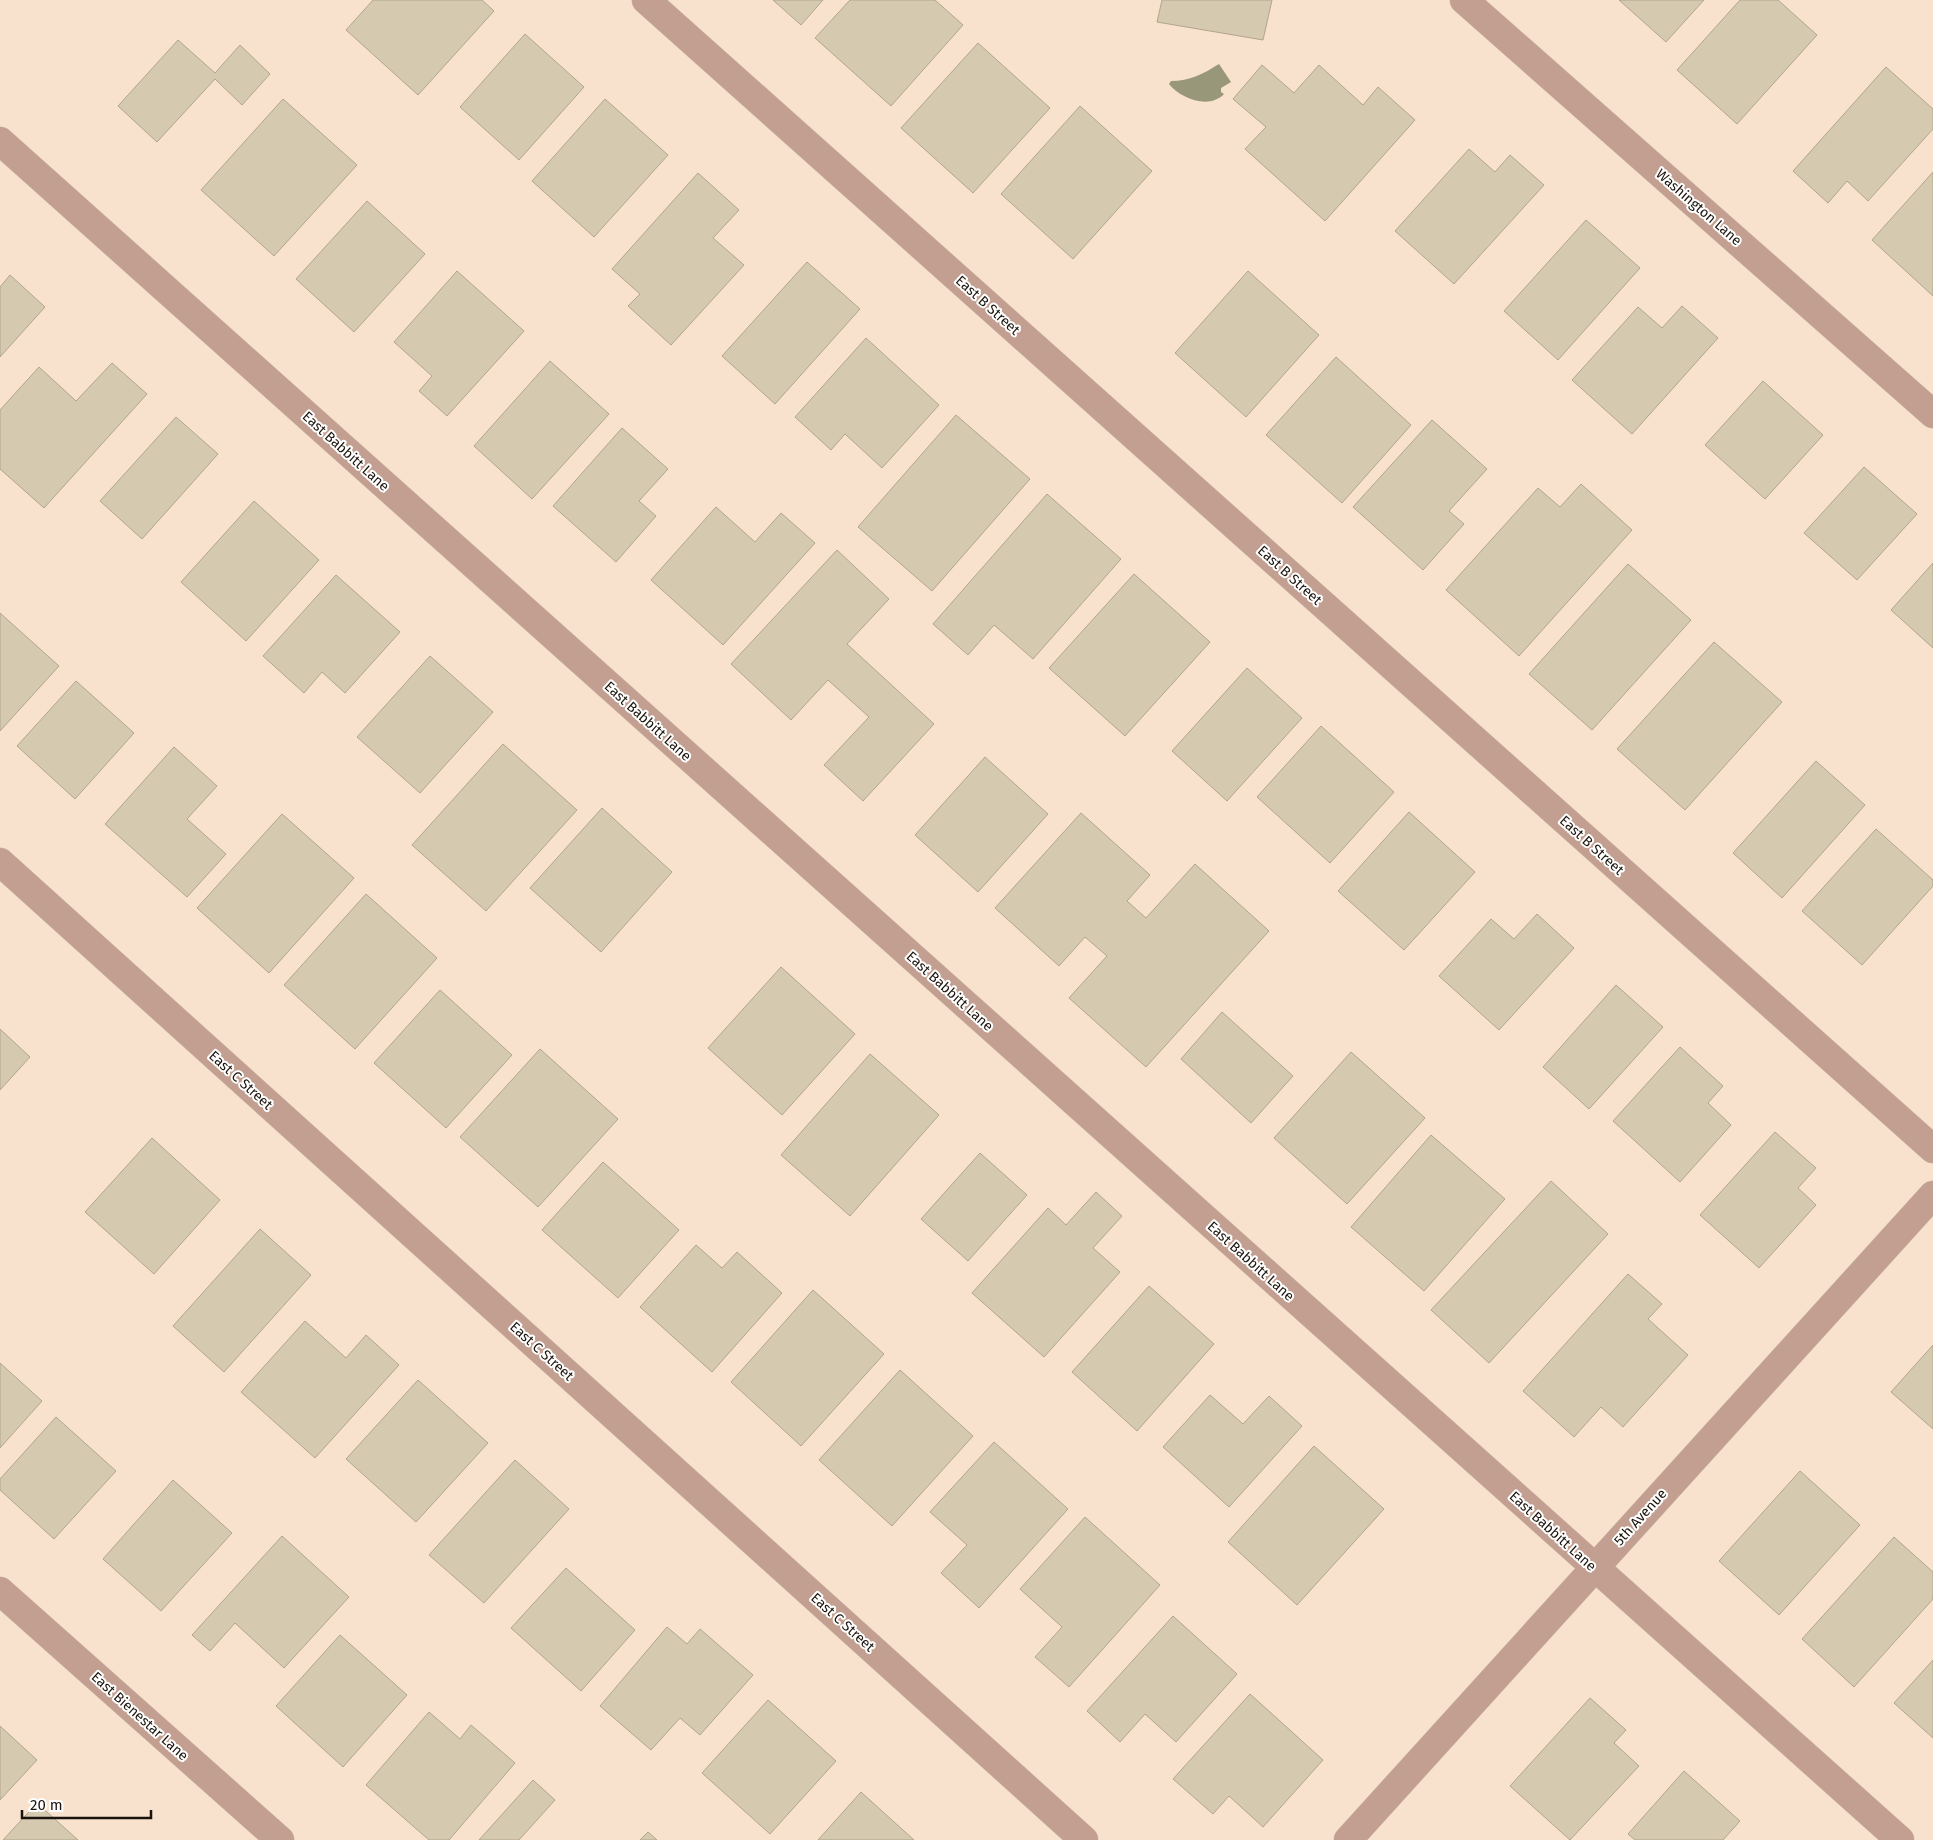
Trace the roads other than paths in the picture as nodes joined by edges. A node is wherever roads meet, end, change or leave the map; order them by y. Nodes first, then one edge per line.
1 (646, 0) edge
2 (1464, 0) edge
3 (0, 141) edge
4 (1933, 414) edge
5 (0, 862) edge
6 (1933, 1150) edge
7 (1933, 1195) edge
8 (1594, 1568) junction
9 (0, 1591) edge
10 (280, 1840) edge
11 (1084, 1840) edge
12 (1348, 1840) edge
13 (1900, 1840) edge

1 - 6 street, East B Street
2 - 4 street, Washington Lane
3 - 8 street, East Babbitt Lane
5 - 11 street, East C Street
7 - 8 street, 5th Avenue
8 - 12 street, 5th Avenue
8 - 13 street, East Babbitt Lane
9 - 10 street, East Bienestar Lane

